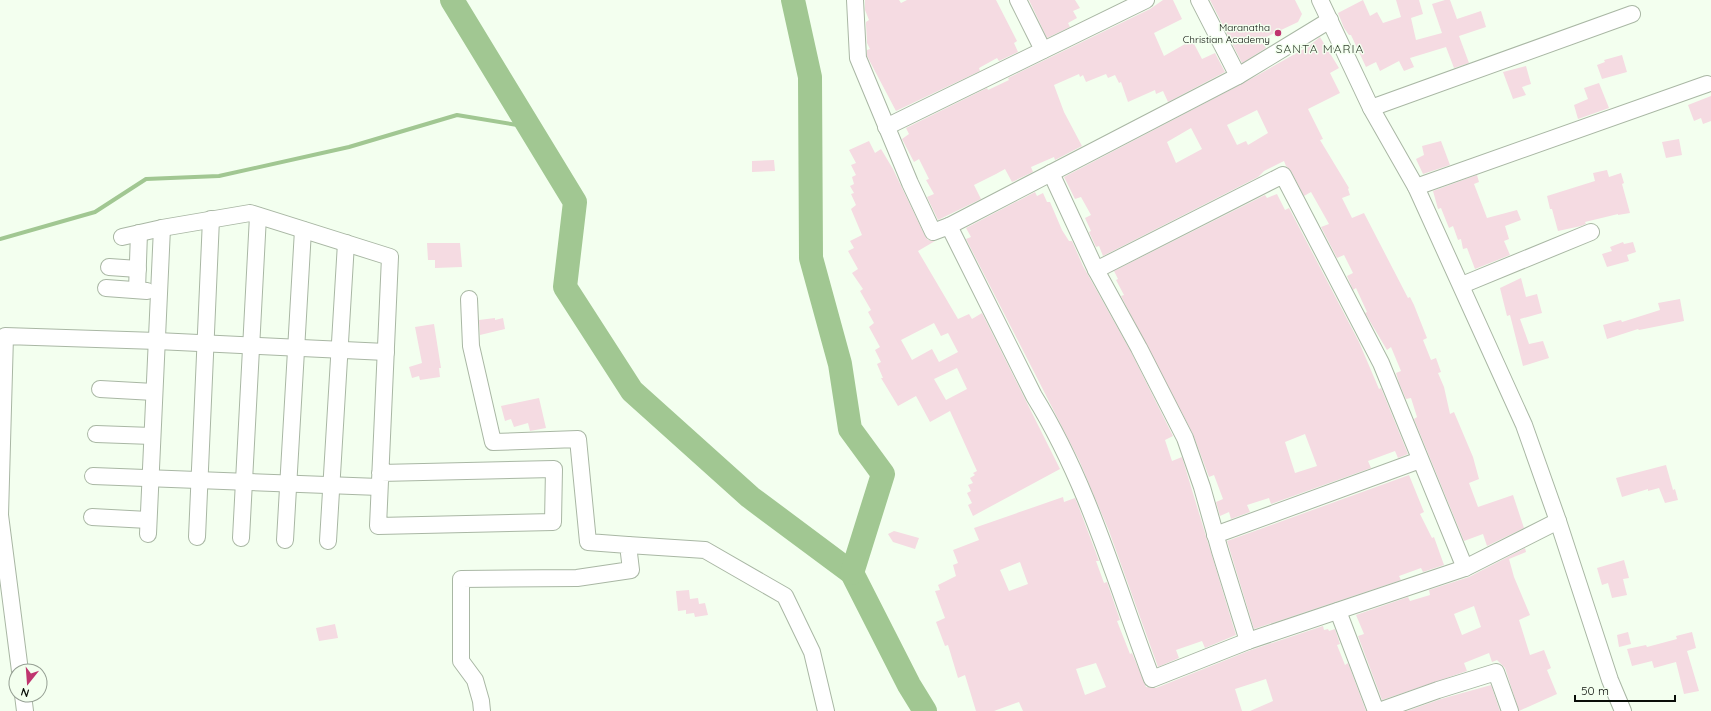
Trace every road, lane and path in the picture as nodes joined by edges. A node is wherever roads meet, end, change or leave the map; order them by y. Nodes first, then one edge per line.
1 (855, 0) edge
2 (1018, 0) edge
3 (1146, 0) edge
4 (1199, 0) edge
5 (1324, 1) edge
6 (1632, 14) dead end
7 (1330, 20) junction
8 (1043, 50) junction
9 (1238, 76) junction
10 (1707, 84) dead end
11 (1371, 108) junction
12 (886, 127) junction
13 (1051, 173) junction
14 (1416, 187) junction
15 (258, 216) junction
16 (211, 219) junction
17 (949, 226) junction
18 (162, 228) junction
19 (303, 230) junction
20 (1591, 232) dead end
21 (139, 233) junction
22 (122, 237) dead end
23 (346, 243) junction
24 (109, 267) dead end
25 (138, 269) junction
26 (1096, 270) junction
27 (1462, 285) junction
28 (106, 288) dead end
29 (137, 290) junction
30 (159, 291) junction
31 (469, 299) dead end
32 (157, 341) junction
33 (206, 343) junction
34 (251, 346) junction
35 (296, 348) junction
36 (340, 350) junction
37 (386, 352) junction
38 (100, 389) dead end
39 (154, 392) junction
40 (96, 434) dead end
41 (152, 436) junction
42 (1420, 460) junction
43 (94, 476) dead end
44 (150, 479) junction
45 (200, 480) junction
46 (379, 480) junction
47 (244, 482) junction
48 (288, 483) junction
49 (331, 485) junction
50 (92, 517) dead end
51 (1558, 520) junction
52 (1215, 535) junction
53 (197, 537) dead end
54 (241, 538) dead end
55 (285, 540) dead end
56 (328, 541) dead end
57 (628, 545) junction
58 (1465, 568) junction
59 (1338, 611) junction
60 (1248, 642) junction
61 (19, 663) edge
62 (482, 711) edge
63 (826, 711) edge
64 (1376, 711) edge
65 (1379, 711) edge
66 (1510, 711) edge
67 (1623, 711) edge

1 - 12 street
2 - 8 street
3 - 8 street
4 - 9 street
5 - 7 street
6 - 11 street
7 - 9 street
7 - 11 street
8 - 12 street
9 - 13 street
10 - 14 street
11 - 14 street
12 - 17 street
13 - 17 street
13 - 26 street
14 - 27 street
15 - 16 street
15 - 19 street
15 - 34 street
16 - 18 street
16 - 33 street
17 - 60 street
18 - 21 street
18 - 30 street
19 - 23 street
19 - 35 street
20 - 27 street
21 - 22 street
21 - 25 street
23 - 36 street
23 - 37 street
24 - 25 street
25 - 29 street
26 - 42 street
26 - 52 street
27 - 51 street
28 - 29 street
29 - 30 street
30 - 32 street
31 - 57 street
32 - 33 street
32 - 39 street
32 - 61 street
33 - 34 street
33 - 45 street
34 - 35 street
34 - 47 street
35 - 36 street
35 - 48 street
36 - 37 street
36 - 49 street
37 - 46 street
38 - 39 street
39 - 41 street
40 - 41 street
41 - 44 street
42 - 52 street
42 - 58 street
43 - 44 street
44 - 45 street
44 - 50 street
45 - 47 street
45 - 53 street
46 - 46 street
46 - 49 street
47 - 48 street
47 - 54 street
48 - 49 street
48 - 55 street
49 - 56 street
51 - 58 street
51 - 67 street
52 - 60 street
57 - 62 street
57 - 63 street
58 - 59 street
59 - 60 street
59 - 64 street
65 - 66 street

